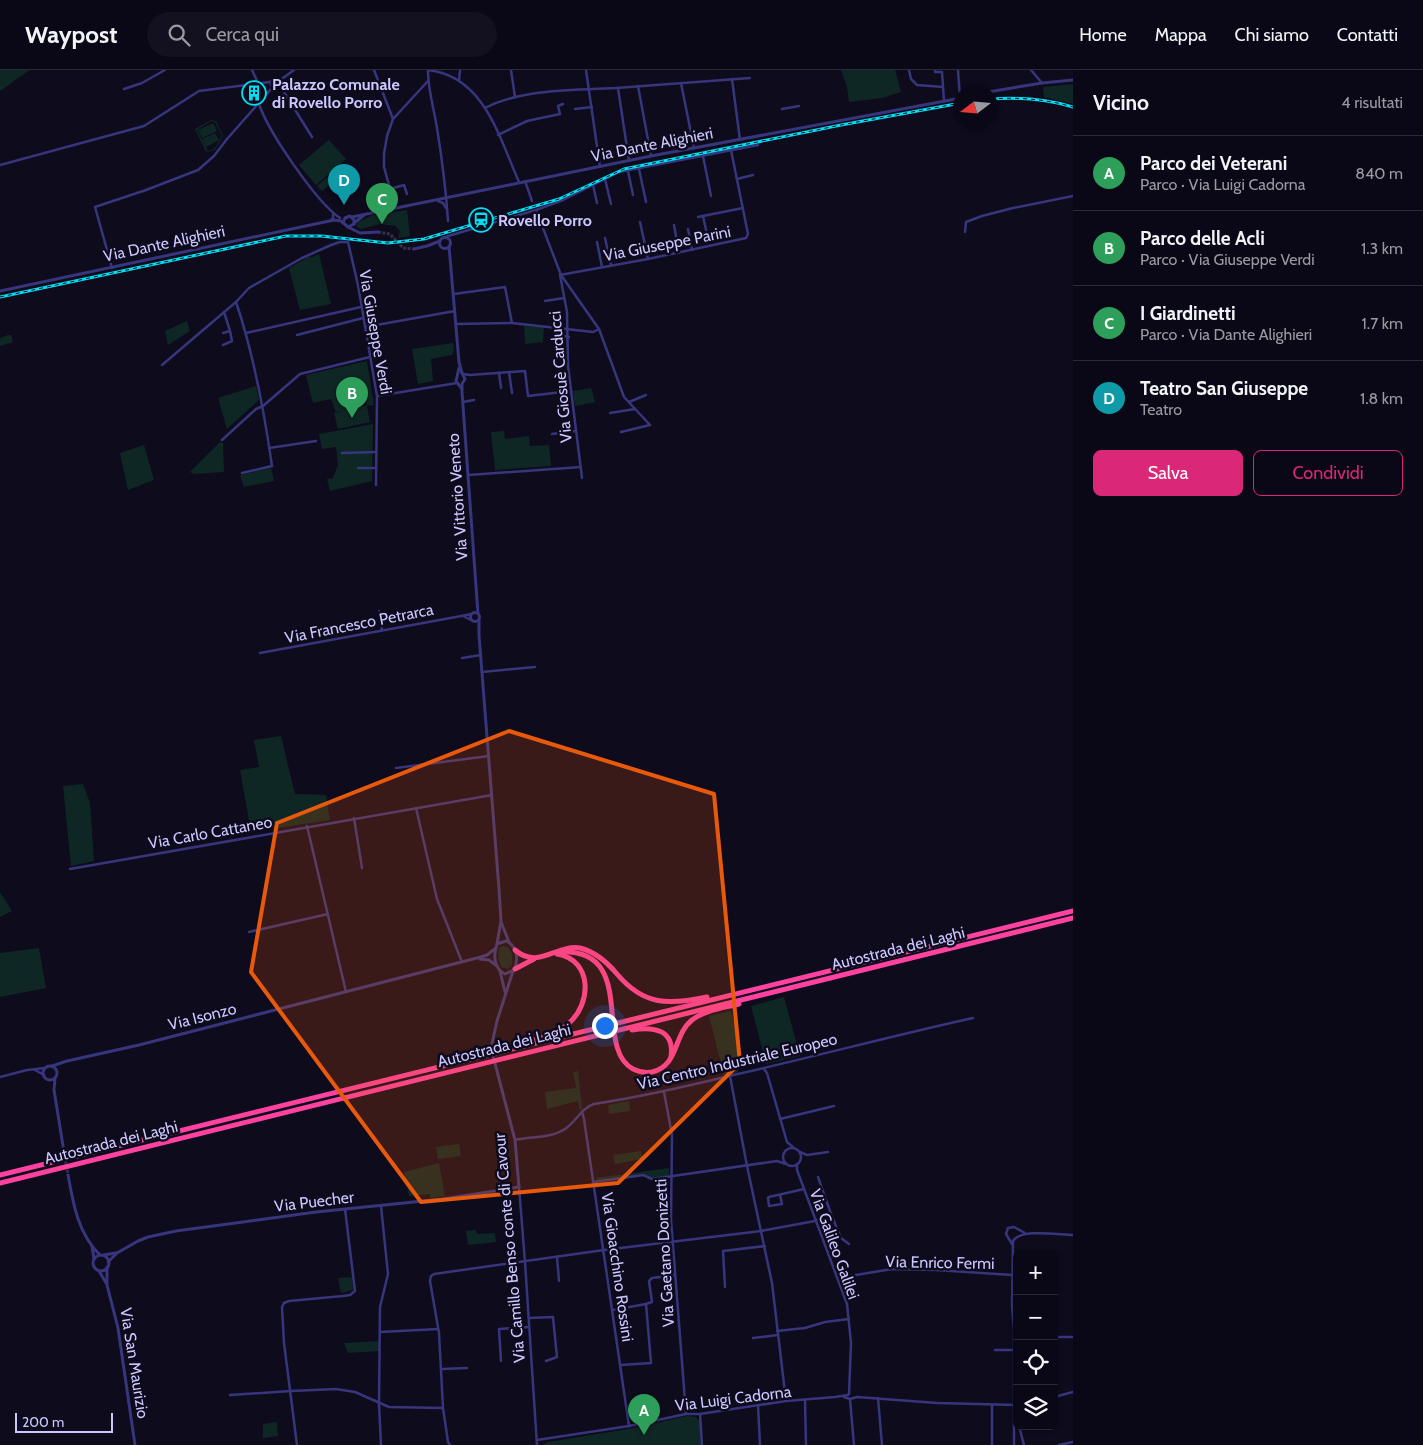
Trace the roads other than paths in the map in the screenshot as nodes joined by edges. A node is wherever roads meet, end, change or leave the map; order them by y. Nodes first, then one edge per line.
1 (164, 70) edge
2 (252, 70) edge
3 (294, 70) edge
4 (374, 70) edge
5 (428, 70) edge
6 (435, 70) edge
7 (460, 70) edge
8 (511, 70) edge
9 (586, 70) edge
10 (909, 70) edge
11 (935, 70) edge
12 (958, 70) edge
13 (1032, 70) edge
14 (750, 78) dead end
15 (732, 79) junction
16 (459, 80) junction
17 (1073, 80) edge
18 (270, 82) junction
19 (428, 82) junction
20 (258, 83) junction
21 (279, 83) junction
22 (681, 83) junction
23 (1042, 83) junction
24 (959, 85) edge
25 (638, 86) junction
26 (273, 87) junction
27 (943, 87) junction
28 (618, 88) junction
29 (124, 89) dead end
30 (589, 89) junction
31 (998, 90) edge
32 (515, 97) junction
33 (953, 99) edge
34 (942, 101) junction
35 (259, 104) junction
36 (563, 104) dead end
37 (798, 106) dead end
38 (592, 107) junction
39 (485, 108) junction
40 (575, 109) dead end
41 (782, 109) dead end
42 (393, 119) junction
43 (498, 135) junction
44 (312, 136) dead end
45 (740, 140) junction
46 (758, 145) dead end
47 (694, 148) junction
48 (731, 150) junction
49 (651, 156) junction
50 (703, 156) junction
51 (629, 161) junction
52 (0, 165) edge
53 (600, 167) junction
54 (639, 169) junction
55 (628, 171) junction
56 (753, 175) dead end
57 (605, 178) junction
58 (737, 179) junction
59 (525, 181) junction
60 (519, 182) junction
61 (593, 185) junction
62 (390, 189) junction
63 (407, 194) dead end
64 (633, 195) dead end
65 (711, 196) dead end
66 (1073, 196) edge
67 (446, 197) junction
68 (434, 200) junction
69 (532, 201) dead end
70 (646, 202) dead end
71 (597, 203) dead end
72 (610, 204) dead end
73 (395, 207) junction
74 (743, 208) junction
75 (536, 210) junction
76 (332, 212) junction
77 (369, 212) junction
78 (447, 212) junction
79 (702, 216) junction
80 (346, 217) junction
81 (352, 217) junction
82 (698, 217) dead end
83 (335, 219) junction
84 (448, 221) dead end
85 (344, 222) junction
86 (640, 222) dead end
87 (354, 223) junction
88 (674, 225) dead end
89 (348, 227) junction
90 (688, 229) dead end
91 (358, 232) junction
92 (378, 232) tunnel mouth
93 (965, 232) dead end
94 (453, 235) junction
95 (445, 237) junction
96 (605, 238) dead end
97 (708, 239) dead end
98 (449, 240) junction
99 (440, 241) junction
100 (597, 242) dead end
101 (427, 246) junction
102 (449, 246) junction
103 (442, 248) junction
104 (414, 249) tunnel mouth
105 (692, 250) junction
106 (680, 253) junction
107 (450, 255) junction
108 (648, 259) junction
109 (611, 265) junction
110 (602, 267) junction
111 (112, 268) junction
112 (561, 274) junction
113 (0, 291) edge
114 (454, 294) junction
115 (564, 298) junction
116 (546, 301) dead end
117 (236, 302) junction
118 (362, 307) junction
119 (455, 311) junction
120 (224, 312) junction
121 (363, 318) junction
122 (512, 323) junction
123 (456, 324) junction
124 (365, 327) junction
125 (554, 327) junction
126 (568, 329) junction
127 (599, 329) junction
128 (230, 331) junction
129 (223, 333) dead end
130 (246, 334) junction
131 (297, 335) dead end
132 (569, 337) junction
133 (223, 344) dead end
134 (370, 357) junction
135 (162, 365) dead end
136 (510, 372) junction
137 (499, 373) junction
138 (468, 375) junction
139 (460, 379) junction
140 (465, 379) joint
141 (500, 388) dead end
142 (571, 391) junction
143 (512, 393) dead end
144 (646, 395) dead end
145 (378, 396) junction
146 (474, 400) dead end
147 (463, 402) junction
148 (629, 402) junction
149 (263, 406) junction
150 (635, 408) junction
151 (610, 413) dead end
152 (576, 431) junction
153 (621, 432) dead end
154 (552, 434) dead end
155 (222, 440) dead end
156 (316, 441) dead end
157 (270, 448) junction
158 (376, 452) junction
159 (342, 453) dead end
160 (581, 467) junction
161 (358, 468) dead end
162 (376, 468) junction
163 (242, 473) dead end
164 (468, 475) junction
165 (582, 478) dead end
166 (376, 485) dead end
167 (378, 611) dead end
168 (475, 613) junction
169 (462, 616) junction
170 (472, 620) junction
171 (479, 620) junction
172 (382, 630) junction
173 (478, 635) junction
174 (260, 654) dead end
175 (481, 655) junction
176 (462, 658) dead end
177 (535, 667) dead end
178 (482, 672) junction
179 (489, 756) junction
180 (396, 768) dead end
181 (492, 795) junction
182 (416, 808) junction
183 (354, 818) junction
184 (306, 826) junction
185 (362, 868) dead end
186 (70, 869) dead end
187 (1073, 911) edge
188 (328, 914) junction
189 (1073, 918) edge
190 (500, 921) junction
191 (249, 932) dead end
192 (510, 942) junction
193 (496, 946) junction
194 (514, 950) junction
195 (558, 952) junction
196 (552, 954) junction
197 (540, 956) junction
198 (477, 958) junction
199 (462, 962) junction
200 (497, 966) junction
201 (514, 970) junction
202 (500, 971) junction
203 (832, 977) junction
204 (781, 982) junction
205 (346, 992) junction
206 (505, 994) junction
207 (973, 1018) dead end
208 (503, 1049) junction
209 (532, 1052) junction
210 (669, 1061) junction
211 (62, 1062) junction
212 (52, 1066) junction
213 (45, 1068) junction
214 (768, 1068) junction
215 (34, 1069) junction
216 (764, 1069) junction
217 (57, 1071) junction
218 (767, 1073) junction
219 (44, 1075) junction
220 (730, 1076) junction
221 (0, 1077) edge
222 (55, 1078) junction
223 (49, 1080) junction
224 (54, 1090) junction
225 (664, 1092) junction
226 (834, 1106) dead end
227 (582, 1112) junction
228 (780, 1119) junction
229 (515, 1140) junction
230 (787, 1142) junction
231 (794, 1148) junction
232 (786, 1150) junction
233 (799, 1151) junction
234 (64, 1152) tunnel mouth
235 (828, 1152) dead end
236 (783, 1155) junction
237 (807, 1155) junction
238 (801, 1159) junction
239 (777, 1161) junction
240 (786, 1164) junction
241 (797, 1164) junction
242 (747, 1166) junction
243 (792, 1166) junction
244 (796, 1170) junction
245 (68, 1174) tunnel mouth
246 (0, 1175) edge
247 (671, 1176) junction
248 (818, 1177) dead end
249 (594, 1182) junction
250 (0, 1183) edge
251 (519, 1187) junction
252 (804, 1189) junction
253 (780, 1195) junction
254 (381, 1205) junction
255 (345, 1209) junction
256 (831, 1214) junction
257 (815, 1221) junction
258 (1017, 1229) junction
259 (761, 1231) junction
260 (1026, 1233) junction
261 (1073, 1235) edge
262 (1009, 1237) junction
263 (1016, 1237) junction
264 (672, 1242) junction
265 (849, 1244) dead end
266 (92, 1245) junction
267 (765, 1246) junction
268 (1012, 1246) junction
269 (604, 1250) junction
270 (117, 1252) junction
271 (102, 1255) junction
272 (557, 1257) junction
273 (94, 1259) junction
274 (108, 1262) junction
275 (525, 1262) junction
276 (107, 1267) junction
277 (99, 1270) junction
278 (674, 1275) junction
279 (1012, 1275) junction
280 (838, 1278) junction
281 (559, 1281) dead end
282 (107, 1285) junction
283 (725, 1287) dead end
284 (1013, 1295) edge
285 (646, 1304) junction
286 (613, 1310) junction
287 (529, 1318) junction
288 (849, 1319) junction
289 (529, 1326) junction
290 (439, 1329) junction
291 (380, 1332) junction
292 (777, 1333) junction
293 (1058, 1337) edge
294 (1073, 1337) edge
295 (753, 1338) dead end
296 (995, 1350) dead end
297 (1013, 1350) edge
298 (501, 1361) dead end
299 (546, 1361) dead end
300 (622, 1365) junction
301 (467, 1368) dead end
302 (442, 1369) junction
303 (291, 1391) junction
304 (1073, 1392) edge
305 (230, 1396) dead end
306 (850, 1396) junction
307 (1058, 1396) edge
308 (878, 1398) junction
309 (805, 1400) junction
310 (786, 1401) junction
311 (379, 1404) junction
312 (758, 1405) junction
313 (992, 1405) junction
314 (1013, 1407) edge
315 (443, 1408) junction
316 (686, 1414) junction
317 (700, 1414) junction
318 (629, 1426) junction
319 (1014, 1430) edge
320 (1020, 1430) edge
321 (537, 1440) junction
322 (1073, 1442) edge
323 (135, 1445) edge
324 (297, 1445) edge
325 (381, 1445) edge
326 (450, 1445) edge
327 (537, 1445) edge
328 (702, 1445) edge
329 (760, 1445) edge
330 (806, 1445) edge
331 (854, 1445) edge
332 (882, 1445) edge
333 (992, 1445) edge
334 (1014, 1445) edge
335 (1024, 1445) edge
336 (1059, 1445) edge

1 - 29 street
2 - 20 street
3 - 21 street
4 - 42 street
5 - 6 street
5 - 19 street
6 - 16 street
7 - 16 street
8 - 32 street
9 - 30 street
10 - 27 street
11 - 27 street
12 - 24 street
13 - 23 street
14 - 15 street
15 - 22 street
15 - 45 street
16 - 39 street
17 - 23 street
18 - 20 street
18 - 21 street
18 - 26 street
19 - 42 street
19 - 67 street
20 - 52 street
21 - 26 street
21 - 44 street
22 - 25 street
22 - 47 street
23 - 31 street
25 - 28 street
25 - 49 street
26 - 35 street
27 - 34 street
28 - 30 street
28 - 51 street
30 - 32 street
30 - 38 street
32 - 39 street
33 - 34 street, Via Dante Alighieri
34 - 45 street, Via Dante Alighieri
35 - 76 street
35 - 111 street
36 - 43 street
37 - 41 street
38 - 40 street
38 - 53 street
39 - 43 street
42 - 62 street
43 - 60 street
45 - 47 street, Via Dante Alighieri
46 - 48 street
47 - 49 street, Via Dante Alighieri
48 - 50 street
48 - 58 street, Via Giuseppe Parini
49 - 51 street, Via Dante Alighieri
50 - 54 street
50 - 65 street
51 - 53 street, Via Dante Alighieri
53 - 59 street, Via Dante Alighieri
54 - 55 street
54 - 70 street
55 - 57 street
55 - 64 street
56 - 58 street
57 - 61 street
57 - 72 street
58 - 74 street, Via Giuseppe Parini
59 - 60 street, Via Dante Alighieri
59 - 69 street
60 - 67 street, Via Dante Alighieri
61 - 71 street
61 - 75 street
62 - 63 street
62 - 73 street
66 - 93 street
67 - 68 street, Via Dante Alighieri
67 - 78 street
68 - 73 street, Via Dante Alighieri
68 - 78 street
73 - 77 street, Via Dante Alighieri
74 - 79 street, Via Giuseppe Parini
74 - 105 street, Via Giuseppe Parini
75 - 94 street
75 - 112 street
76 - 83 street
76 - 83 street
77 - 81 street, Via Dante Alighieri
77 - 87 street, Via Dante Alighieri
78 - 84 street
79 - 82 street, Via Giuseppe Parini
79 - 97 street
80 - 81 street, Via Dante Alighieri
80 - 83 street, Via Dante Alighieri
80 - 85 street
81 - 87 street
83 - 85 street
83 - 111 street, Via Dante Alighieri
85 - 89 street
86 - 108 street
87 - 89 street, Via Dante Alighieri
87 - 91 street
88 - 106 street
89 - 91 street
90 - 105 street
91 - 92 street
94 - 95 street
94 - 98 street
95 - 98 street
95 - 99 street
96 - 109 street
98 - 102 street
99 - 101 street
99 - 103 street
100 - 110 street
101 - 103 street
101 - 104 street
102 - 103 street
102 - 107 street
103 - 107 street
105 - 106 street, Via Giuseppe Parini
106 - 108 street, Via Giuseppe Parini
107 - 114 street
108 - 109 street, Via Giuseppe Parini
109 - 110 street, Via Giuseppe Parini
110 - 112 street, Via Giuseppe Parini
111 - 113 street, Via Dante Alighieri
112 - 115 street, Via Giosuè Carducci
112 - 127 street
114 - 119 street
114 - 122 street
115 - 116 street
115 - 126 street, Via Giosuè Carducci
117 - 118 street, Via Giuseppe Verdi
117 - 120 street
117 - 130 street
118 - 121 street, Via Giuseppe Verdi
118 - 130 street
119 - 123 street
119 - 124 street
120 - 128 street
120 - 135 street
121 - 124 street, Via Giuseppe Verdi
121 - 131 street
122 - 123 street
122 - 125 street
123 - 139 street
124 - 134 street, Via Giuseppe Verdi
125 - 126 street
125 - 132 street
126 - 127 street
126 - 132 street, Via Giosuè Carducci
127 - 148 street
128 - 129 street
128 - 133 street
130 - 149 street
132 - 142 street, Via Giosuè Carducci
134 - 145 street, Via Giuseppe Verdi
134 - 149 street
136 - 137 street
136 - 142 street
136 - 143 street
137 - 138 street
137 - 141 street
138 - 139 street
138 - 140 street
139 - 140 street
139 - 145 street
139 - 147 street, Via Vittorio Veneto
142 - 152 street, Via Giosuè Carducci
144 - 148 street
145 - 158 street, Via Giuseppe Verdi
146 - 147 street
147 - 164 street, Via Vittorio Veneto
148 - 150 street
149 - 155 street
149 - 157 street
150 - 151 street
150 - 153 street
152 - 154 street
152 - 160 street, Via Giosuè Carducci
156 - 157 street
157 - 163 street
158 - 159 street
158 - 162 street, Via Giuseppe Verdi
160 - 164 street
160 - 165 street, Via Giosuè Carducci
161 - 162 street
162 - 166 street, Via Giuseppe Verdi
164 - 168 street, Via Vittorio Veneto
167 - 172 street
168 - 169 street, Via Francesco Petrarca
168 - 170 street, Via Vittorio Veneto
168 - 171 street
169 - 170 street
169 - 172 street, Via Francesco Petrarca
170 - 171 street
170 - 173 street
171 - 173 street
172 - 174 street, Via Francesco Petrarca
173 - 175 street
175 - 176 street
175 - 178 street
177 - 178 street
178 - 179 street
179 - 180 street
179 - 181 street
181 - 182 street, Via Carlo Cattaneo
181 - 190 street
182 - 183 street, Via Carlo Cattaneo
182 - 199 street
183 - 184 street, Via Carlo Cattaneo
183 - 185 street
184 - 186 street, Via Carlo Cattaneo
184 - 188 street
187 - 204 highway, Autostrada dei Laghi
188 - 191 street
188 - 205 street
189 - 203 highway, Autostrada dei Laghi
190 - 192 street
190 - 193 street
192 - 193 street
192 - 194 street
193 - 198 street, Via Isonzo
193 - 200 street
194 - 197 highway
194 - 201 street
195 - 196 highway
195 - 204 highway
195 - 210 highway
196 - 197 highway
196 - 208 highway
197 - 201 highway
198 - 199 street, Via Isonzo
198 - 200 street
199 - 205 street, Via Isonzo
200 - 202 street
201 - 202 street
201 - 206 street, Via Camillo Benso conte di Cavour
202 - 206 street, Via Camillo Benso conte di Cavour
203 - 209 highway, Autostrada dei Laghi
203 - 210 highway
204 - 208 highway, Autostrada dei Laghi
205 - 211 street, Via Isonzo
206 - 229 street, Via Camillo Benso conte di Cavour
207 - 214 street, Via Centro Industriale Europeo
208 - 246 highway, Autostrada dei Laghi
209 - 210 highway
209 - 250 highway, Autostrada dei Laghi
211 - 212 street, Via Isonzo
211 - 217 street
212 - 213 street
212 - 217 street
213 - 215 street
213 - 219 street
214 - 216 street, Via Centro Industriale Europeo
214 - 218 street
215 - 219 street
215 - 221 street
216 - 218 street
216 - 220 street, Via Centro Industriale Europeo
217 - 222 street
218 - 228 street
219 - 223 street
220 - 225 street, Via Centro Industriale Europeo
220 - 242 street
222 - 223 street
222 - 224 street
223 - 224 street
224 - 234 street
225 - 227 street, Via Centro Industriale Europeo
225 - 247 street, Via Gaetano Donizetti
226 - 228 street
227 - 229 street, Via Centro Industriale Europeo
227 - 249 street, Via Gioacchino Rossini
228 - 230 street
229 - 251 street, Via Camillo Benso conte di Cavour
230 - 231 street
230 - 232 street
231 - 232 street
231 - 233 street
232 - 236 street
233 - 237 street
233 - 238 street
235 - 237 street
236 - 239 street
236 - 240 street
237 - 238 street
238 - 241 street
239 - 240 street, Via Galileo Galilei
239 - 242 street, Via Galileo Galilei
240 - 243 street, Via Galileo Galilei
241 - 243 street
241 - 244 street
242 - 247 street, Via Galileo Galilei
242 - 259 street
243 - 244 street, Via Galileo Galilei
244 - 252 street, Via Galileo Galilei
245 - 266 street
247 - 249 street, Via Galileo Galilei
247 - 264 street, Via Gaetano Donizetti
248 - 256 street
249 - 269 street, Via Gioacchino Rossini
251 - 254 street, Via Puecher
251 - 275 street, Via Camillo Benso conte di Cavour
252 - 253 street
252 - 257 street, Via Galileo Galilei
253 - 253 street
254 - 255 street, Via Puecher
254 - 291 street
255 - 270 street, Via Puecher
255 - 303 street
256 - 257 street
256 - 265 street
257 - 259 street
257 - 280 street, Via Galileo Galilei
258 - 260 street
258 - 262 street
258 - 263 street
259 - 264 street
259 - 267 street
260 - 261 street
260 - 263 street
262 - 263 street
262 - 268 street
263 - 268 street
264 - 269 street
264 - 278 street, Via Gaetano Donizetti
266 - 271 street
266 - 273 street
267 - 283 street
267 - 292 street
268 - 279 street
269 - 272 street
269 - 286 street, Via Gioacchino Rossini
270 - 271 street, Via Puecher
270 - 274 street, Via Puecher
271 - 273 street
271 - 274 street
272 - 275 street
272 - 281 street
273 - 277 street
274 - 276 street
275 - 287 street, Via Camillo Benso conte di Cavour
275 - 290 street
276 - 277 street
276 - 282 street, Via San Maurizio
277 - 282 street, Via San Maurizio
278 - 285 street
278 - 316 street, Via Gaetano Donizetti
279 - 280 street, Via Enrico Fermi
279 - 284 street
280 - 288 street, Via Galileo Galilei
282 - 323 street, Via San Maurizio
285 - 286 street
285 - 300 street
286 - 300 street, Via Gioacchino Rossini
287 - 289 street, Via Camillo Benso conte di Cavour
287 - 299 street
288 - 292 street
288 - 306 street, Via Galileo Galilei
289 - 298 street
289 - 321 street, Via Camillo Benso conte di Cavour
290 - 291 street
290 - 302 street
291 - 311 street
292 - 295 street
292 - 310 street
293 - 294 street
296 - 297 street
300 - 318 street, Via Gioacchino Rossini
301 - 302 street
302 - 315 street
303 - 305 street
303 - 311 street
303 - 324 street
304 - 307 street
306 - 308 street
306 - 309 street, Via Luigi Cadorna
306 - 331 street, Via Galileo Galilei
308 - 313 street
308 - 332 street
309 - 310 street, Via Luigi Cadorna
309 - 330 street
310 - 312 street, Via Luigi Cadorna
311 - 315 street
311 - 325 street
312 - 317 street, Via Luigi Cadorna
312 - 329 street
313 - 314 street
313 - 333 street
315 - 326 street
316 - 317 street, Via Luigi Cadorna
316 - 318 street, Via Luigi Cadorna
317 - 328 street
318 - 321 street, Via Luigi Cadorna
319 - 334 street
320 - 335 street
321 - 327 street, Via Camillo Benso conte di Cavour
322 - 336 street

